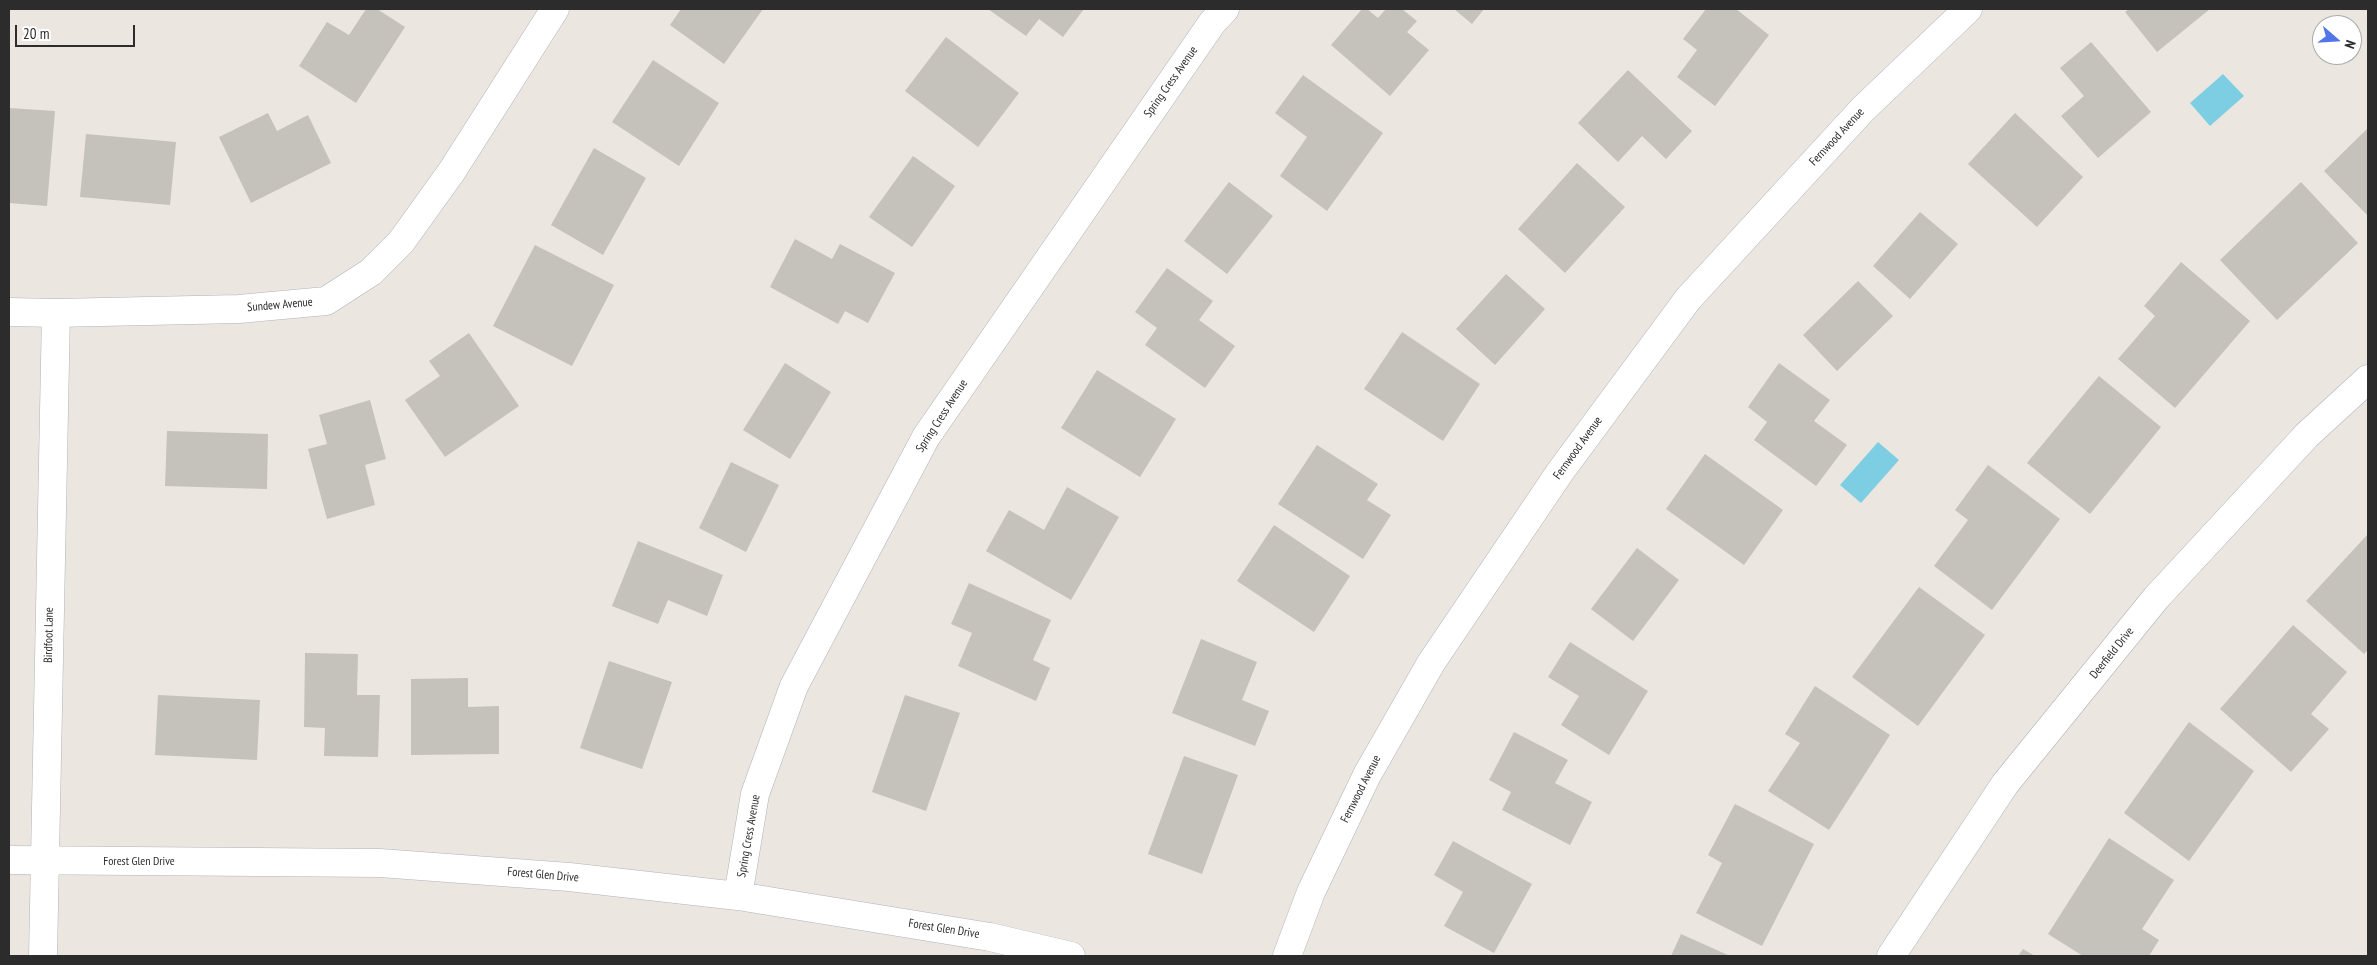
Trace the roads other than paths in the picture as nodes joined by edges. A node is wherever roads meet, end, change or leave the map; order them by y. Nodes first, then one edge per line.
1 (555, 9) edge
2 (1225, 9) edge
3 (1968, 9) edge
4 (9, 312) edge
5 (56, 313) junction
6 (2368, 379) edge
7 (9, 860) edge
8 (45, 861) junction
9 (738, 896) junction
10 (43, 956) edge
11 (1071, 956) edge
12 (1287, 956) edge
13 (1891, 956) edge

1 - 5 street, Sundew Avenue
2 - 9 street, Spring Cress Avenue
3 - 12 street, Fernwood Avenue
4 - 5 street, Sundew Avenue
5 - 8 street, Birdfoot Lane
6 - 13 street, Deerfield Drive
7 - 8 street, Forest Glen Drive
8 - 9 street, Forest Glen Drive
8 - 10 street, Birdfoot Lane
9 - 11 street, Forest Glen Drive

